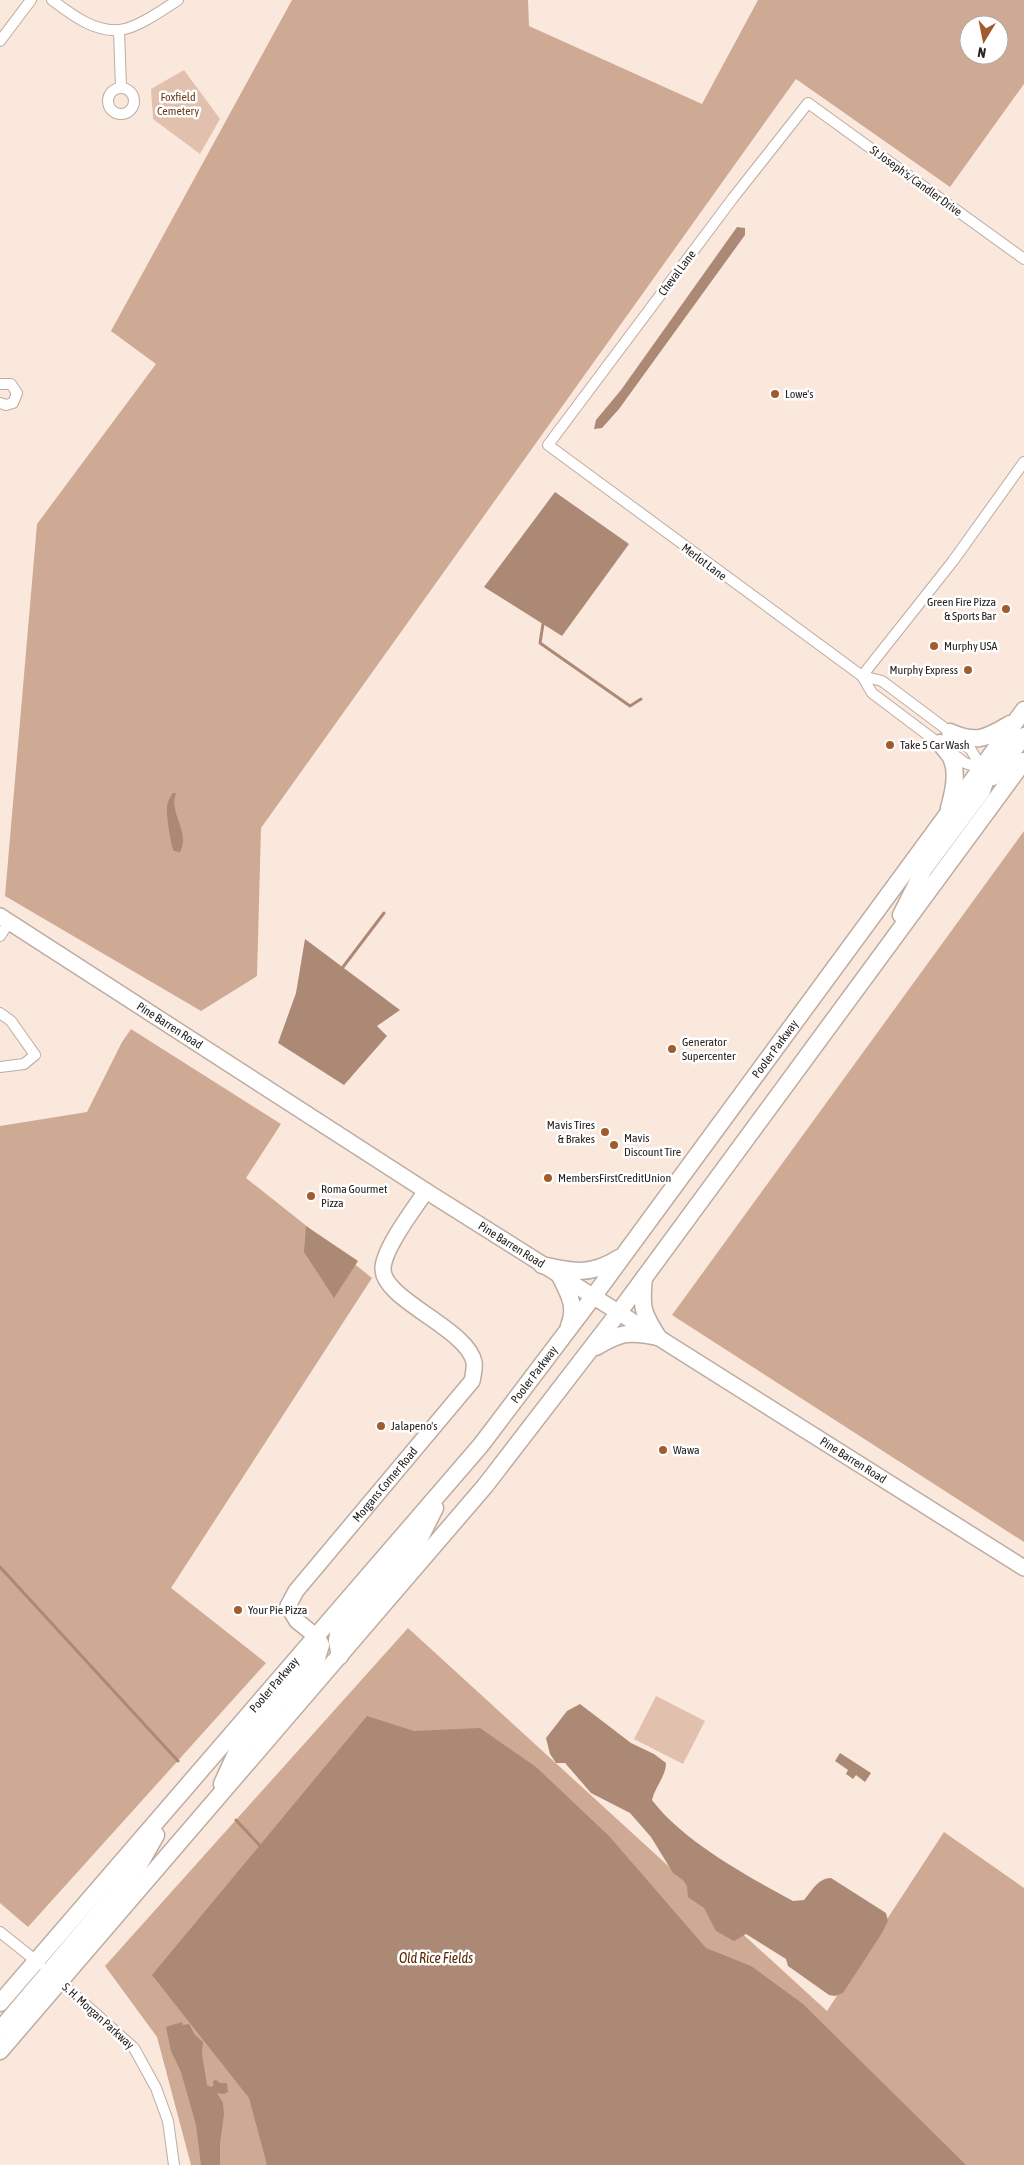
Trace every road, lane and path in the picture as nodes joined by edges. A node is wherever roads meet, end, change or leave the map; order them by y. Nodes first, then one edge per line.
1 (31, 0) edge
2 (52, 0) edge
3 (178, 0) edge
4 (119, 30) junction
5 (0, 41) edge
6 (121, 88) dead end
7 (808, 102) joint
8 (1024, 260) edge
9 (0, 384) edge
10 (0, 403) edge
11 (548, 445) joint
12 (1024, 462) edge
13 (862, 676) junction
14 (1020, 715) edge
15 (1024, 736) edge
16 (945, 738) junction
17 (1024, 761) edge
18 (993, 777) junction
19 (947, 816) junction
20 (4, 919) edge
21 (0, 936) edge
22 (883, 952) junction
23 (0, 1013) edge
24 (0, 1067) edge
25 (426, 1191) junction
26 (622, 1256) junction
27 (542, 1265) junction
28 (560, 1276) junction
29 (644, 1278) junction
30 (593, 1297) junction
31 (619, 1312) junction
32 (566, 1332) junction
33 (658, 1337) junction
34 (590, 1350) junction
35 (444, 1488) junction
36 (1024, 1568) edge
37 (317, 1637) junction
38 (340, 1656) junction
39 (215, 1800) junction
40 (172, 1805) junction
41 (0, 1932) edge
42 (36, 1961) junction
43 (54, 1977) junction
44 (0, 2003) edge
45 (0, 2030) edge
46 (0, 2051) edge
47 (174, 2165) edge

1 - 5 street
2 - 4 street
3 - 4 street
4 - 6 street
7 - 8 street, St Joseph's/Candler Drive
7 - 11 street, Cheval Lane
9 - 10 street
11 - 13 street, Merlot Lane
12 - 13 street
13 - 16 street, Merlot Lane
13 - 16 street, Merlot Lane
14 - 16 main road
14 - 18 main road, Pooler Parkway
15 - 18 main road
16 - 18 street, Merlot Lane
16 - 18 street, Merlot Lane
16 - 19 main road
17 - 18 main road, Pooler Parkway
18 - 19 main road, Pooler Parkway
18 - 22 main road, Pooler Parkway
18 - 22 main road
19 - 26 main road, Pooler Parkway
20 - 21 street
20 - 25 main road, Pine Barren Road
22 - 29 main road, Pooler Parkway
23 - 24 street
25 - 27 main road, Pine Barren Road
25 - 37 main road, Morgans Corner Road
26 - 27 main road
26 - 30 main road, Pooler Parkway
27 - 28 main road, Pine Barren Road
28 - 30 main road, Pine Barren Road
28 - 32 main road
29 - 31 main road, Pooler Parkway
29 - 33 main road
30 - 31 main road, Pine Barren Road
30 - 32 main road, Pooler Parkway
31 - 33 main road, Pine Barren Road
31 - 34 main road, Pooler Parkway
32 - 35 main road, Pooler Parkway
33 - 34 main road
33 - 36 main road, Pine Barren Road
34 - 38 main road, Pooler Parkway
35 - 37 main road, Pooler Parkway
35 - 38 main road
37 - 39 main road
37 - 40 main road, Pooler Parkway
38 - 39 main road, Pooler Parkway
39 - 43 main road, Pooler Parkway
40 - 42 main road, Pooler Parkway
40 - 43 main road
41 - 42 street, S. H. Morgan Parkway
42 - 43 street, S. H. Morgan Parkway
42 - 44 main road, Pooler Parkway
43 - 45 main road
43 - 46 main road, Pooler Parkway
43 - 47 street, S. H. Morgan Parkway

